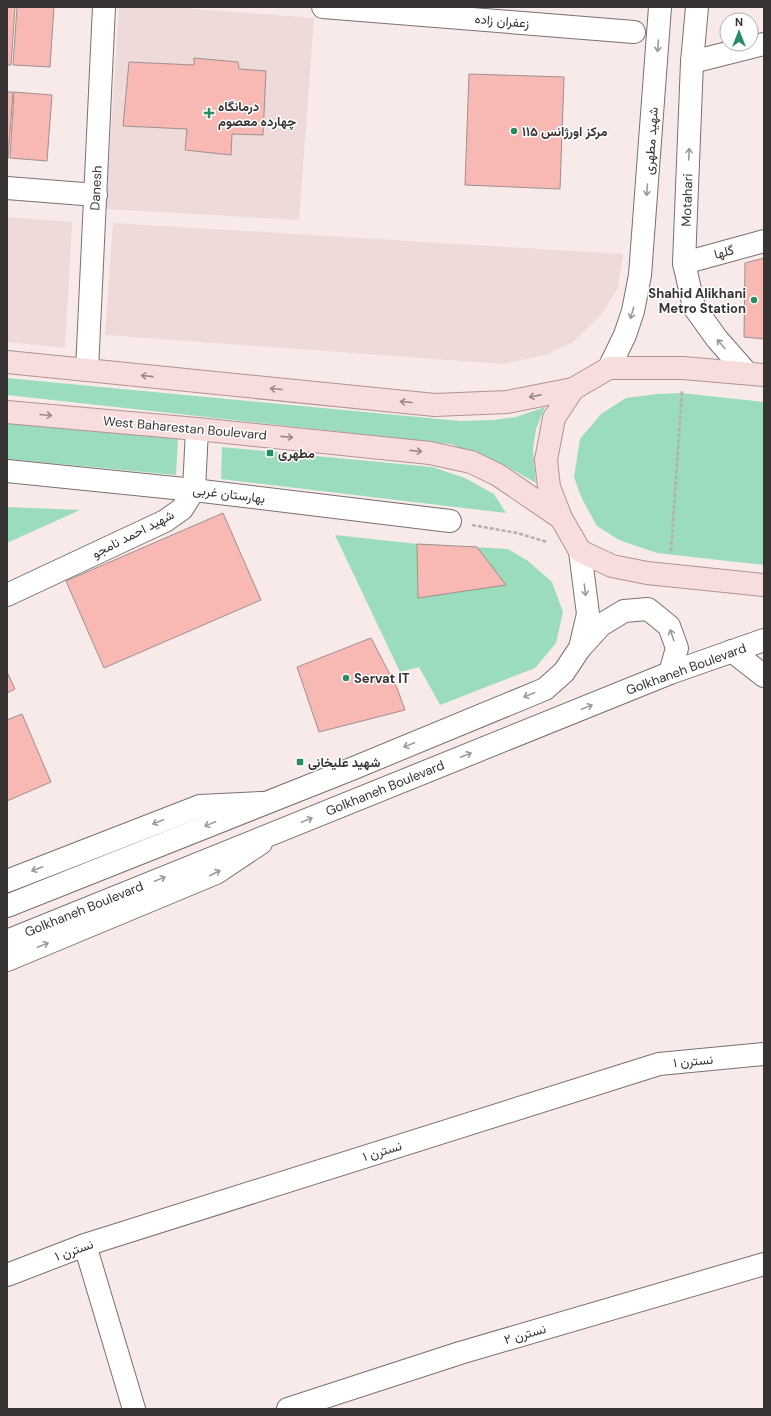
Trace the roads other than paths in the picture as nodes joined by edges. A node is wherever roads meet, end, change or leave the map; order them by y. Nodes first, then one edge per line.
1 (104, 7) edge
2 (323, 7) edge
3 (660, 7) edge
4 (697, 7) edge
5 (634, 32) dead end
6 (764, 44) edge
7 (692, 62) junction
8 (7, 188) edge
9 (96, 195) junction
10 (764, 241) edge
11 (684, 263) junction
12 (7, 362) edge
13 (609, 368) junction
14 (87, 370) junction
15 (756, 374) edge
16 (573, 389) junction
17 (7, 412) edge
18 (197, 428) junction
19 (7, 471) edge
20 (194, 490) junction
21 (561, 518) junction
22 (450, 521) road end
23 (580, 551) junction
24 (764, 585) edge
25 (7, 595) edge
26 (764, 640) edge
27 (580, 648) junction
28 (732, 651) junction
29 (670, 673) junction
30 (764, 676) edge
31 (264, 803) junction
32 (278, 832) junction
33 (7, 881) edge
34 (7, 906) edge
35 (7, 941) edge
36 (7, 960) edge
37 (764, 1054) edge
38 (85, 1245) junction
39 (764, 1264) edge
40 (7, 1275) edge
41 (134, 1409) edge
42 (288, 1409) edge

1 - 9 street, Danesh
2 - 5 street, زعفران زاده
3 -> 13 street
4 - 7 street, Motahari
6 - 7 street
11 -> 7 street, Motahari
8 - 9 street
9 - 14 street, Danesh
10 - 11 street, گلها
15 -> 11 street, Motahari
12 - 14 main road
13 - 15 main road
13 - 16 main road
16 -> 14 main road
16 - 21 main road
17 -> 18 main road, West Baharestan Boulevard
18 - 20 street, شهید احمد نامجو
18 -> 21 main road, West Baharestan Boulevard
19 - 20 street, بهارستان غربی
20 - 22 street, بهارستان غربی
20 - 25 street, شهید احمد نامجو
21 - 23 main road
23 - 24 main road
23 -> 27 street
26 - 28 street, Golkhaneh Boulevard
29 -> 27 street
27 -> 31 street
28 - 29 street, Golkhaneh Boulevard
28 - 30 street
32 -> 29 street, Golkhaneh Boulevard
31 -> 33 street
31 -> 34 street
35 -> 32 street, Golkhaneh Boulevard
36 -> 32 street
37 - 38 street, نسترن ۱
38 - 40 street, نسترن ۱
38 - 41 street
39 - 42 street, نسترن ۲

